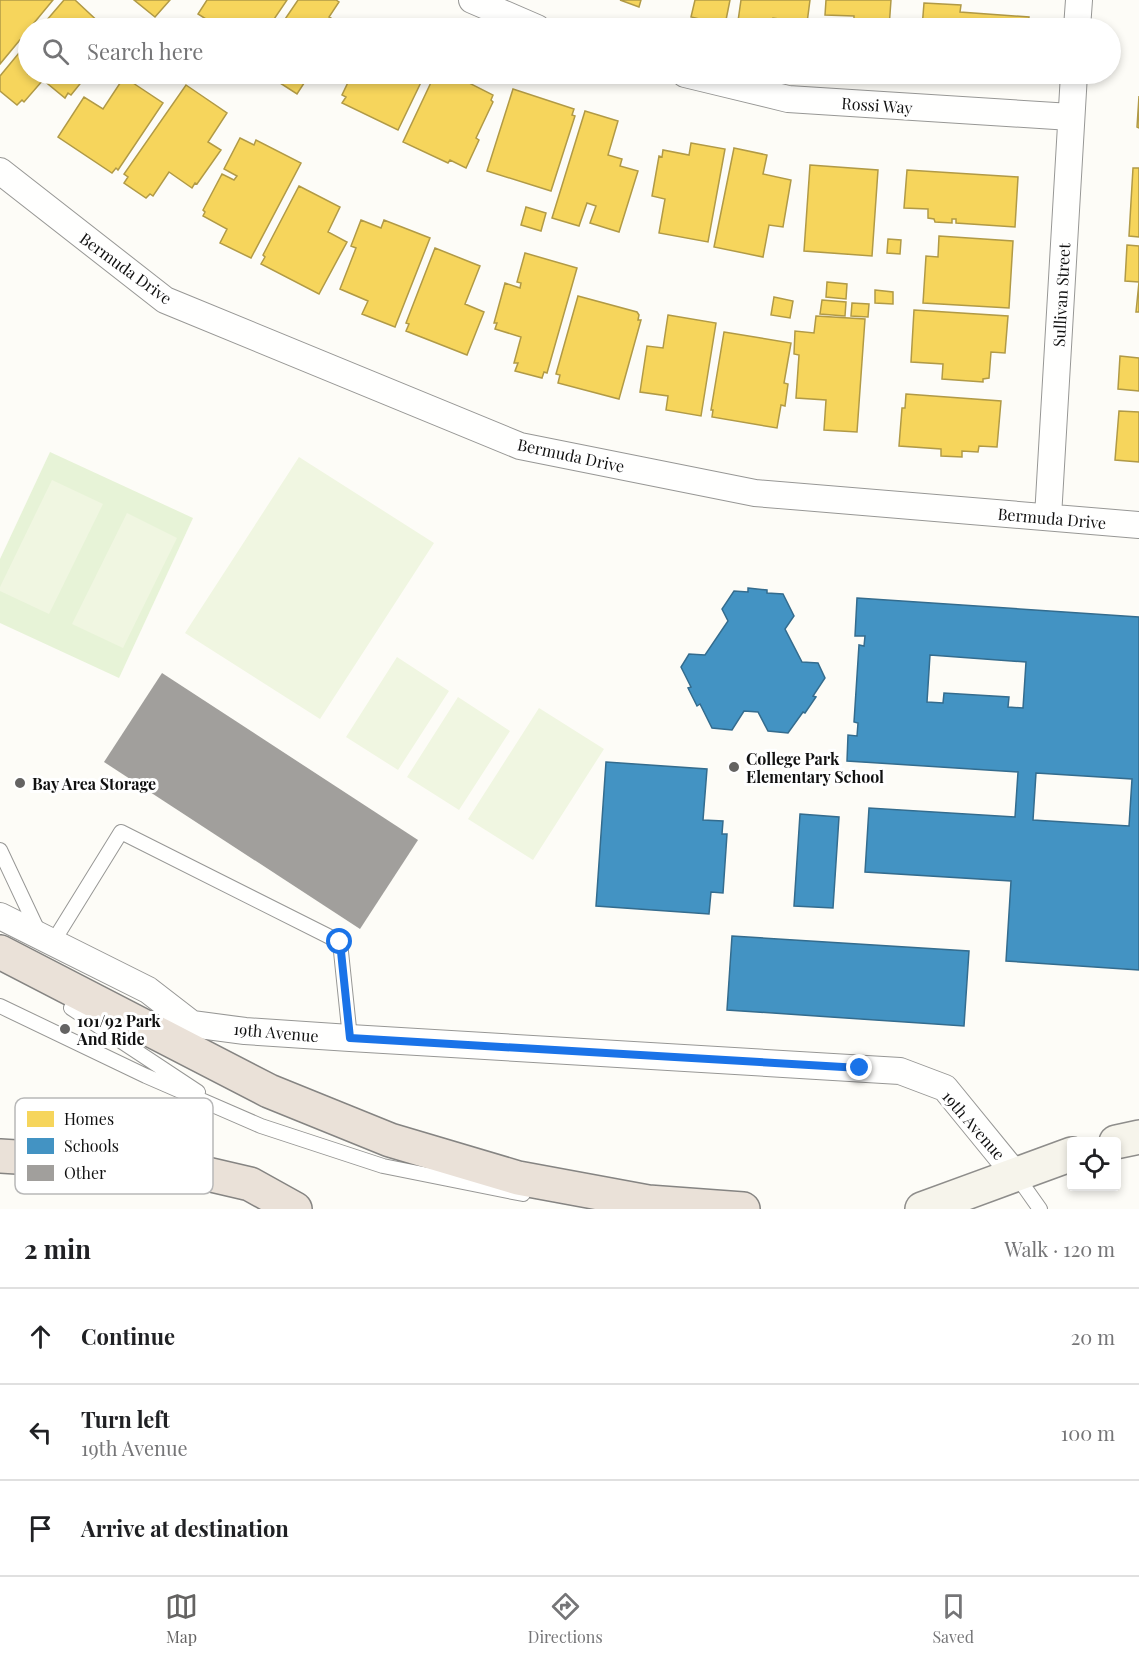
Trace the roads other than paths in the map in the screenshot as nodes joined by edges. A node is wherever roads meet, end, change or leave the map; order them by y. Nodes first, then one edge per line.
1 (472, 0) edge
2 (1079, 0) edge
3 (514, 18) edge
4 (1078, 18) edge
5 (726, 84) edge
6 (1073, 84) edge
7 (1071, 117) junction
8 (0, 171) edge
9 (1048, 517) junction
10 (1139, 525) edge
11 (0, 850) edge
12 (0, 915) edge
13 (47, 939) junction
14 (0, 951) edge
15 (0, 1006) edge
16 (71, 1008) dead end
17 (350, 1038) junction
18 (200, 1093) dead end
19 (197, 1098) edge
20 (213, 1105) edge
21 (1139, 1137) edge
22 (1121, 1141) edge
23 (0, 1156) edge
24 (1067, 1156) edge
25 (15, 1157) edge
26 (213, 1175) edge
27 (1016, 1175) junction
28 (295, 1209) edge
29 (728, 1209) edge
30 (743, 1209) edge
31 (922, 1209) edge
32 (979, 1209) edge
33 (1040, 1209) edge

1 - 3 street
2 - 4 street
5 - 7 street, Rossi Way
6 - 7 street, Sullivan Street
7 - 9 street, Sullivan Street
8 - 9 street, Bermuda Drive
9 - 10 street, Bermuda Drive
11 - 13 lane
12 - 13 street, 19th Avenue
13 - 17 street, 19th Avenue
13 - 17 lane
14 - 30 highway
15 - 19 lane
16 - 18 lane
17 - 27 street, 19th Avenue
20 - 29 lane
21 - 22 main road
23 - 25 highway
24 - 27 main road, 19th Avenue
26 - 28 highway
27 - 31 main road
27 - 32 main road
27 - 33 lane

